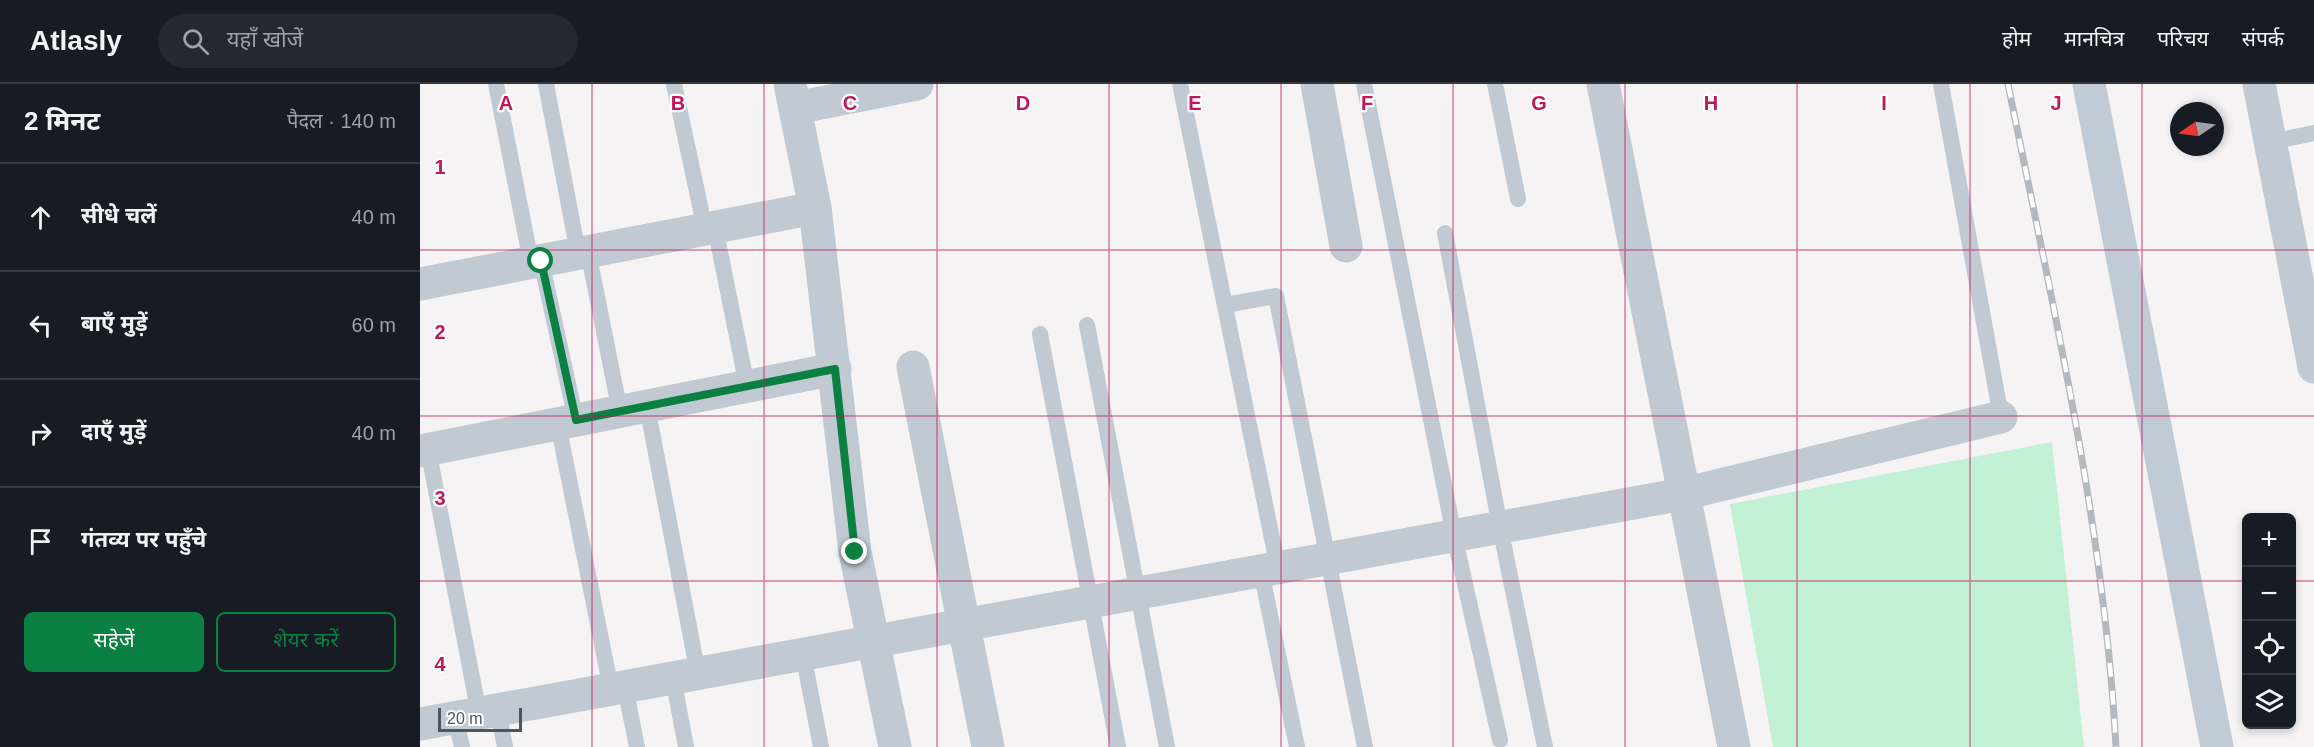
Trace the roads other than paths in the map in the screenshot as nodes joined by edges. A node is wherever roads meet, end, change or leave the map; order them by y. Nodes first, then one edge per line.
1 (496, 84) edge
2 (546, 84) edge
3 (674, 84) edge
4 (917, 84) edge
5 (1180, 84) edge
6 (1317, 84) edge
7 (1364, 84) edge
8 (1494, 84) edge
9 (1603, 84) edge
10 (1941, 84) edge
11 (2090, 84) edge
12 (2259, 84) edge
13 (858, 90) edge
14 (793, 96) edge
15 (2314, 133) edge
16 (2270, 142) junction
17 (1518, 199) dead end
18 (815, 208) junction
19 (710, 228) junction
20 (1445, 233) dead end
21 (1346, 246) dead end
22 (583, 252) junction
23 (2304, 261) edge
24 (536, 262) junction
25 (420, 284) edge
26 (1225, 305) junction
27 (1087, 325) dead end
28 (1040, 334) dead end
29 (913, 367) dead end
30 (2314, 367) edge
31 (835, 369) junction
32 (747, 387) junction
33 (634, 409) junction
34 (2001, 417) joint
35 (567, 422) junction
36 (424, 450) edge
37 (1683, 494) junction
38 (1500, 527) junction
39 (1454, 535) junction
40 (1327, 559) junction
41 (1269, 569) junction
42 (1138, 593) junction
43 (1089, 602) junction
44 (964, 625) junction
45 (874, 641) junction
46 (803, 654) junction
47 (686, 676) junction
48 (618, 688) junction
49 (473, 722) edge
50 (420, 724) edge
51 (1500, 740) dead end
52 (506, 747) edge
53 (637, 747) edge
54 (686, 747) edge
55 (821, 747) edge
56 (896, 747) edge
57 (988, 747) edge
58 (1118, 747) edge
59 (1167, 747) edge
60 (1297, 747) edge
61 (1365, 747) edge
62 (1545, 747) edge
63 (1734, 747) edge
64 (2217, 747) edge

1 - 24 lane
2 - 22 lane
3 - 19 lane
4 - 13 street
5 - 26 lane
6 - 21 street
7 - 39 lane
8 - 17 lane
9 - 37 street
10 - 34 lane
11 - 64 main road
12 - 16 street
13 - 14 street
14 - 18 street
15 - 16 lane
16 - 23 street
18 - 19 street
18 - 31 street
19 - 22 street
19 - 32 lane
20 - 38 lane
22 - 24 street
22 - 33 lane
23 - 30 street
24 - 25 street
24 - 35 lane
26 - 40 lane
26 - 41 lane
27 - 42 lane
28 - 43 lane
29 - 44 street
31 - 32 street
31 - 45 street
32 - 33 street
33 - 35 street
33 - 47 lane
34 - 37 street
35 - 36 street
35 - 48 lane
36 - 49 lane
37 - 38 street
37 - 63 street
38 - 39 street
38 - 62 lane
39 - 40 street
39 - 51 lane
40 - 41 street
40 - 61 lane
41 - 42 street
41 - 60 lane
42 - 43 street
42 - 59 lane
43 - 44 street
43 - 58 lane
44 - 45 street
44 - 57 street
45 - 46 street
45 - 56 street
46 - 47 street
46 - 55 lane
47 - 48 street
47 - 54 lane
48 - 49 street
48 - 53 lane
49 - 50 street
49 - 52 lane

